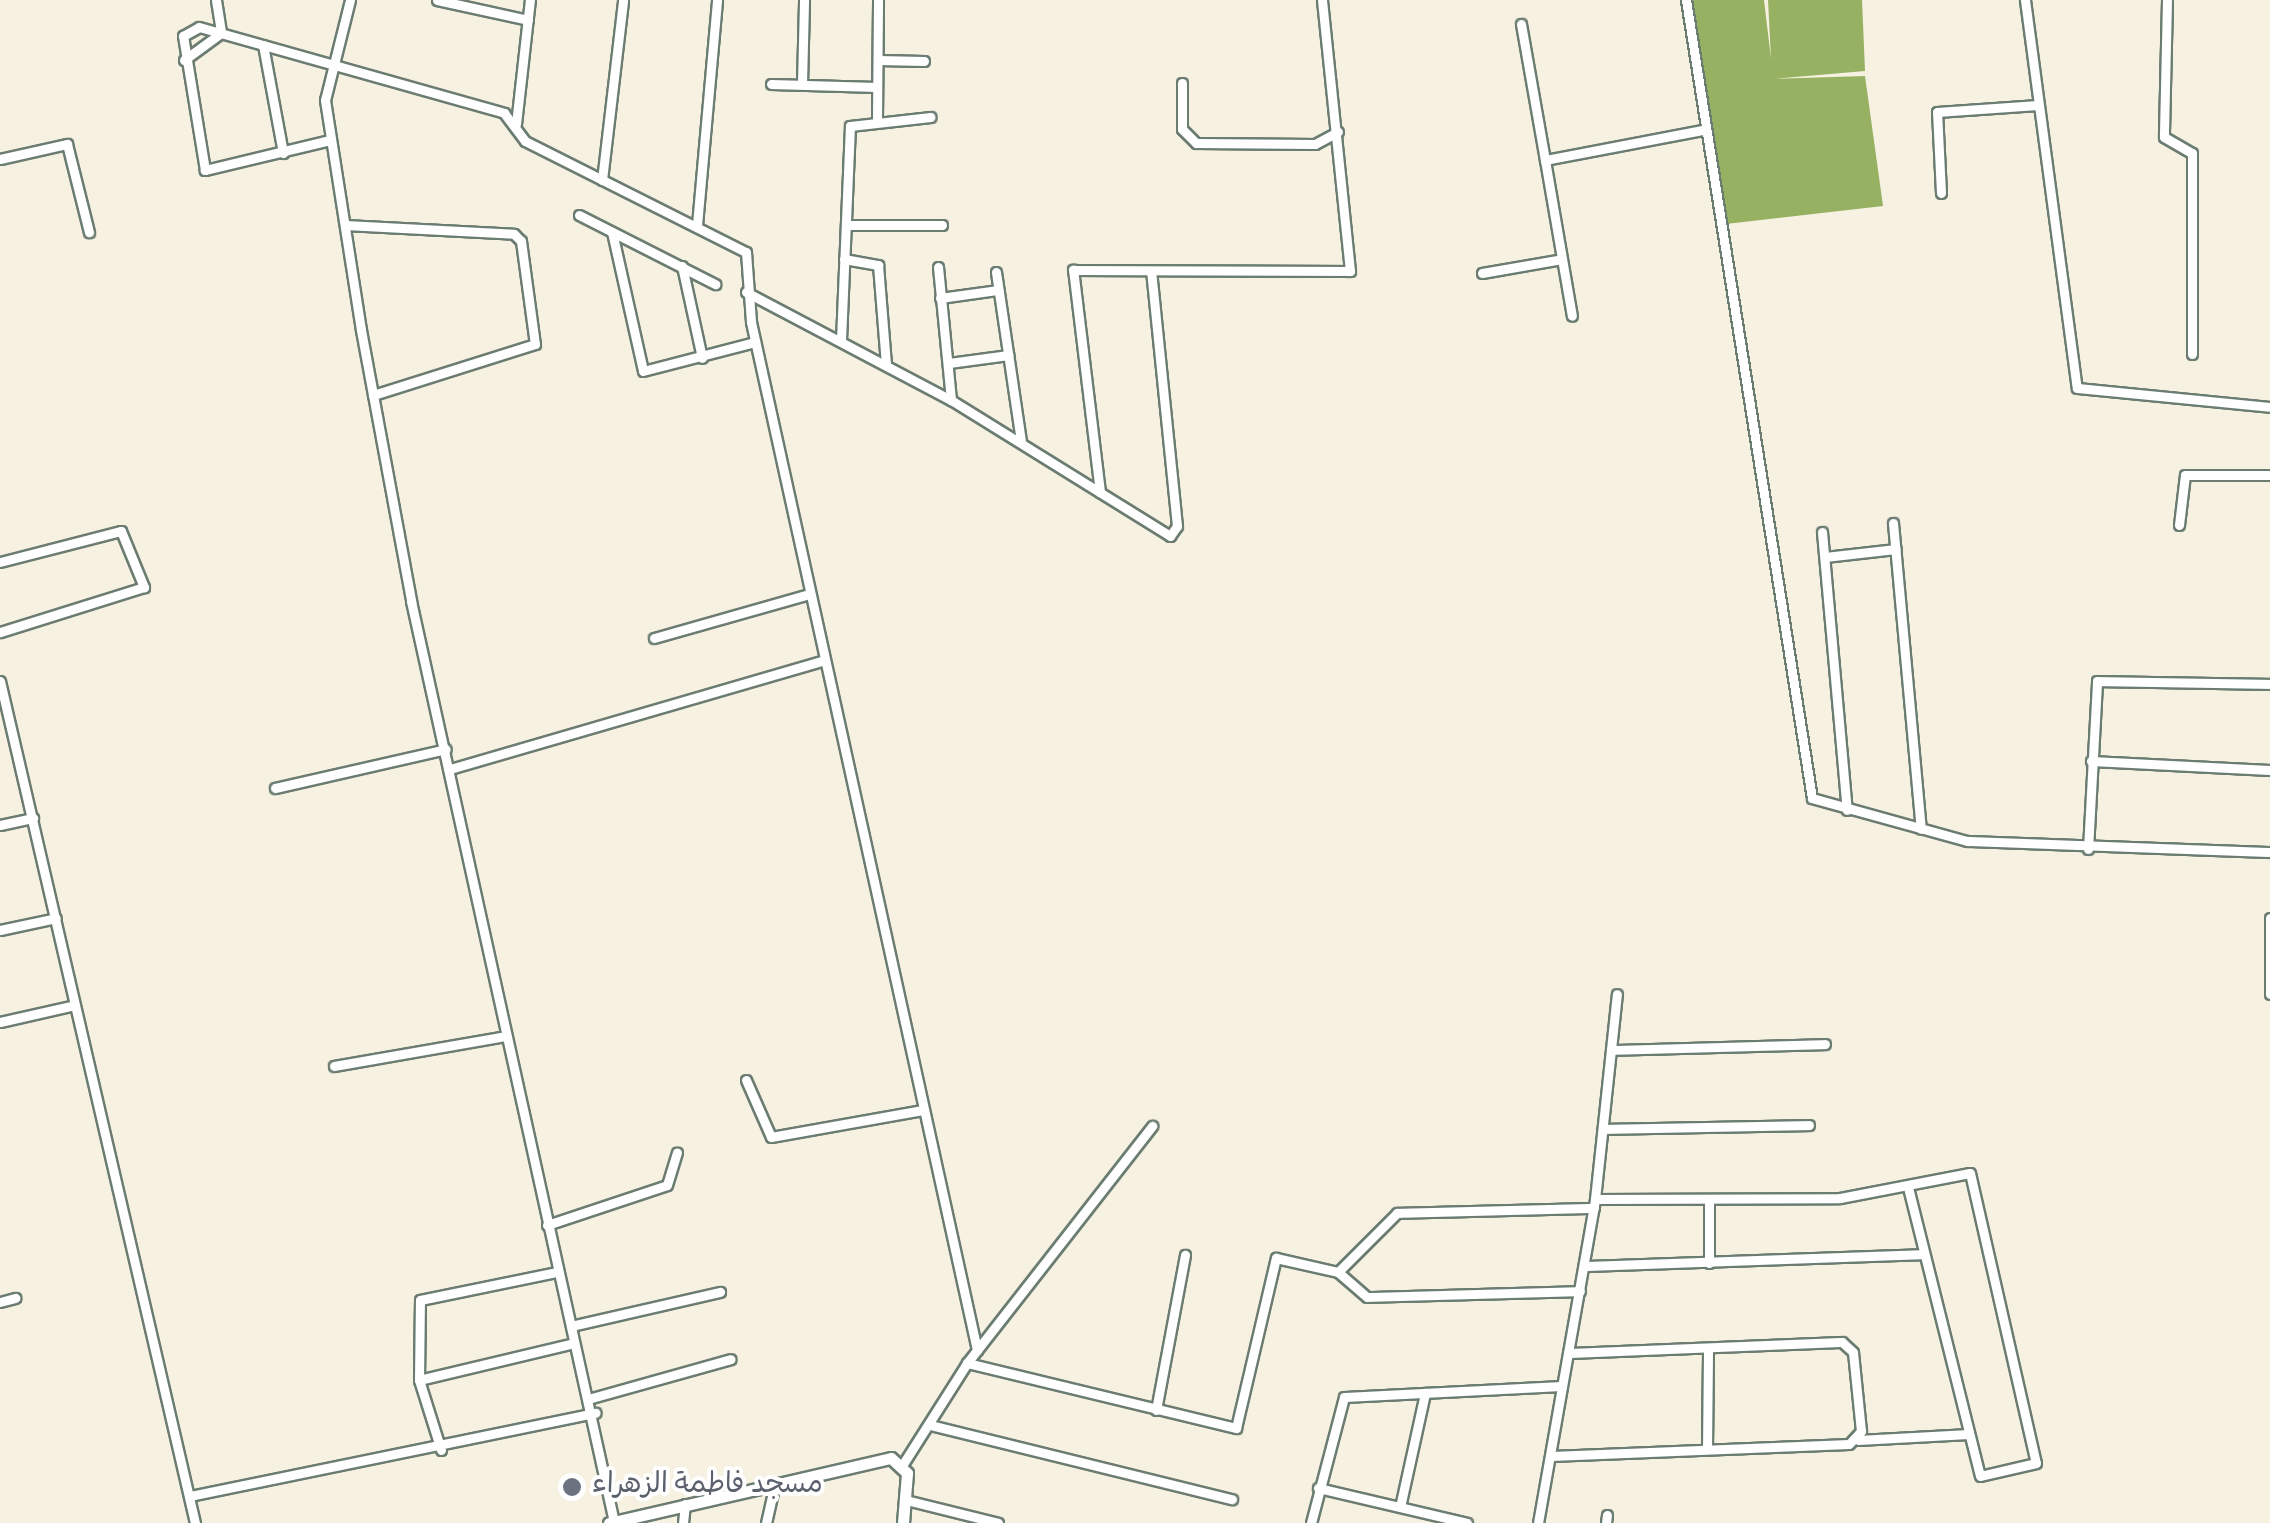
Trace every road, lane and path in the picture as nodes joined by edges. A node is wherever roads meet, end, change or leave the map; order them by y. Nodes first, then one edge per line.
1 (216, 0) edge
2 (350, 0) edge
3 (437, 0) edge
4 (530, 0) edge
5 (623, 0) edge
6 (717, 0) edge
7 (804, 0) edge
8 (878, 0) edge
9 (1322, 0) edge
10 (1686, 0) edge
11 (2025, 0) edge
12 (2167, 0) edge
13 (528, 20) junction
14 (1521, 24) dead end
15 (221, 34) junction
16 (263, 45) junction
17 (184, 60) junction
18 (332, 60) junction
19 (878, 60) junction
20 (924, 61) dead end
21 (771, 84) dead end
22 (802, 84) junction
23 (1182, 84) dead end
24 (877, 87) junction
25 (2038, 105) junction
26 (930, 117) dead end
27 (877, 118) junction
28 (516, 124) junction
29 (1704, 130) junction
30 (1338, 132) junction
31 (330, 140) junction
32 (283, 153) junction
33 (0, 158) edge
34 (1546, 160) junction
35 (602, 180) junction
36 (1941, 193) dead end
37 (579, 215) dead end
38 (345, 225) junction
39 (697, 225) junction
40 (846, 225) junction
41 (942, 225) dead end
42 (89, 232) dead end
43 (612, 232) junction
44 (844, 258) junction
45 (1562, 259) junction
46 (682, 266) junction
47 (938, 267) dead end
48 (1151, 270) junction
49 (996, 272) dead end
50 (1482, 273) dead end
51 (715, 284) dead end
52 (998, 290) junction
53 (746, 292) junction
54 (940, 298) junction
55 (1572, 316) dead end
56 (841, 340) junction
57 (756, 342) junction
58 (2192, 354) dead end
59 (1008, 355) junction
60 (702, 358) junction
61 (948, 363) junction
62 (886, 364) junction
63 (373, 395) junction
64 (952, 400) junction
65 (2270, 407) edge
66 (1021, 442) junction
67 (2270, 474) edge
68 (1100, 492) junction
69 (1893, 522) dead end
70 (2180, 525) dead end
71 (1822, 532) dead end
72 (1896, 549) junction
73 (1824, 556) junction
74 (0, 562) edge
75 (809, 594) junction
76 (0, 632) edge
77 (654, 638) dead end
78 (824, 660) junction
79 (0, 681) edge
80 (2270, 684) edge
81 (4, 718) edge
82 (446, 749) junction
83 (2091, 760) junction
84 (450, 769) junction
85 (2270, 770) edge
86 (275, 788) dead end
87 (1847, 810) junction
88 (34, 818) junction
89 (0, 826) edge
90 (1921, 829) junction
91 (2088, 849) junction
92 (2270, 852) edge
93 (56, 918) junction
94 (2270, 918) edge
95 (0, 930) edge
96 (1617, 994) dead end
97 (2270, 994) edge
98 (72, 1006) junction
99 (0, 1022) edge
100 (506, 1036) junction
101 (1824, 1044) dead end
102 (1612, 1050) junction
103 (334, 1066) dead end
104 (746, 1080) dead end
105 (923, 1110) junction
106 (1809, 1125) dead end
107 (1152, 1126) dead end
108 (1604, 1129) junction
109 (677, 1153) dead end
110 (1908, 1187) junction
111 (1709, 1199) junction
112 (1594, 1203) junction
113 (548, 1225) junction
114 (1923, 1254) junction
115 (1185, 1255) dead end
116 (1709, 1263) junction
117 (1584, 1266) junction
118 (557, 1272) junction
119 (1338, 1272) junction
120 (1580, 1291) junction
121 (720, 1292) dead end
122 (15, 1298) dead end
123 (0, 1302) edge
124 (571, 1326) junction
125 (574, 1344) junction
126 (977, 1350) junction
127 (1708, 1353) junction
128 (1568, 1354) junction
129 (731, 1359) dead end
130 (967, 1364) junction
131 (420, 1380) junction
132 (1562, 1386) junction
133 (1426, 1393) junction
134 (588, 1400) junction
135 (1156, 1410) junction
136 (596, 1413) junction
137 (930, 1425) junction
138 (1969, 1434) junction
139 (1858, 1440) junction
140 (1706, 1449) junction
141 (442, 1450) junction
142 (1551, 1456) junction
143 (903, 1464) junction
144 (774, 1483) junction
145 (1318, 1488) junction
146 (190, 1496) junction
147 (1232, 1499) dead end
148 (906, 1500) junction
149 (685, 1504) junction
150 (1400, 1506) junction
151 (612, 1522) edge
152 (194, 1523) edge
153 (683, 1523) edge
154 (766, 1523) edge
155 (903, 1523) edge
156 (998, 1523) edge
157 (1310, 1523) edge
158 (1467, 1523) edge
159 (1538, 1523) edge

1 - 15 street
2 - 18 street
3 - 13 street
4 - 13 street
5 - 35 street
6 - 39 street
7 - 22 street
8 - 19 street
9 - 30 street
10 - 29 street
11 - 25 street
12 - 58 street
13 - 28 street
14 - 34 street
15 - 16 street
15 - 17 street
15 - 17 street
16 - 18 street
16 - 32 street
17 - 32 street
18 - 28 street
18 - 31 street
19 - 20 street
19 - 24 street
21 - 22 street
22 - 24 street
23 - 30 street
24 - 27 street
25 - 36 street
25 - 65 street
26 - 27 street
27 - 40 street
28 - 35 street
29 - 34 street
29 - 87 street
30 - 48 street
31 - 32 street
31 - 38 street
33 - 42 street
34 - 45 street
35 - 39 street
37 - 43 street
38 - 63 street
38 - 63 street
39 - 53 street
40 - 41 street
40 - 44 street
43 - 46 street
43 - 60 street
44 - 56 street
44 - 62 street
45 - 50 street
45 - 55 street
46 - 51 street
46 - 60 street
47 - 54 street
48 - 68 street
48 - 68 street
49 - 52 street
52 - 54 street
52 - 59 street
53 - 56 street
53 - 57 street
54 - 61 street
56 - 62 street
57 - 60 street
57 - 75 street
59 - 61 street
59 - 66 street
61 - 64 street
62 - 64 street
63 - 82 street
64 - 66 street
66 - 68 street
67 - 70 street
69 - 72 street
71 - 73 street
72 - 73 street
72 - 90 street
73 - 87 street
74 - 76 street
75 - 77 street
75 - 78 street
78 - 84 street
78 - 105 street
79 - 81 street
80 - 83 street
81 - 88 street
82 - 84 street
82 - 86 street
83 - 85 street
83 - 91 street
84 - 100 street
87 - 90 street
88 - 89 street
88 - 93 street
90 - 91 street
91 - 92 street
93 - 95 street
93 - 98 street
94 - 97 street
96 - 102 street
98 - 99 street
98 - 146 street
100 - 103 street
100 - 113 street
101 - 102 street
102 - 108 street
104 - 105 street
105 - 126 street
106 - 108 street
107 - 126 street
108 - 112 street
109 - 113 street
110 - 111 street
110 - 114 street
110 - 138 street
111 - 112 street
111 - 116 street
112 - 117 street
112 - 119 street
113 - 118 street
114 - 116 street
114 - 138 street
115 - 135 street
116 - 117 street
117 - 120 street
118 - 124 street
118 - 131 street
119 - 120 street
119 - 135 street
120 - 128 street
121 - 124 street
122 - 123 street
124 - 125 street
125 - 131 street
125 - 134 street
126 - 130 street
127 - 128 street
127 - 139 street
127 - 140 street
128 - 132 street
129 - 134 street
130 - 135 street
130 - 137 street
131 - 141 street
132 - 133 street
132 - 142 street
133 - 145 street
133 - 150 street
134 - 136 street
136 - 141 street
136 - 151 street
137 - 143 street
137 - 147 street
138 - 139 street
139 - 140 street
140 - 142 street
141 - 146 street
142 - 159 street
143 - 144 street
143 - 148 street
144 - 149 street
144 - 154 street
145 - 150 street
145 - 157 street
146 - 152 street
148 - 155 street
148 - 156 street
149 - 151 street
149 - 153 street
150 - 158 street

